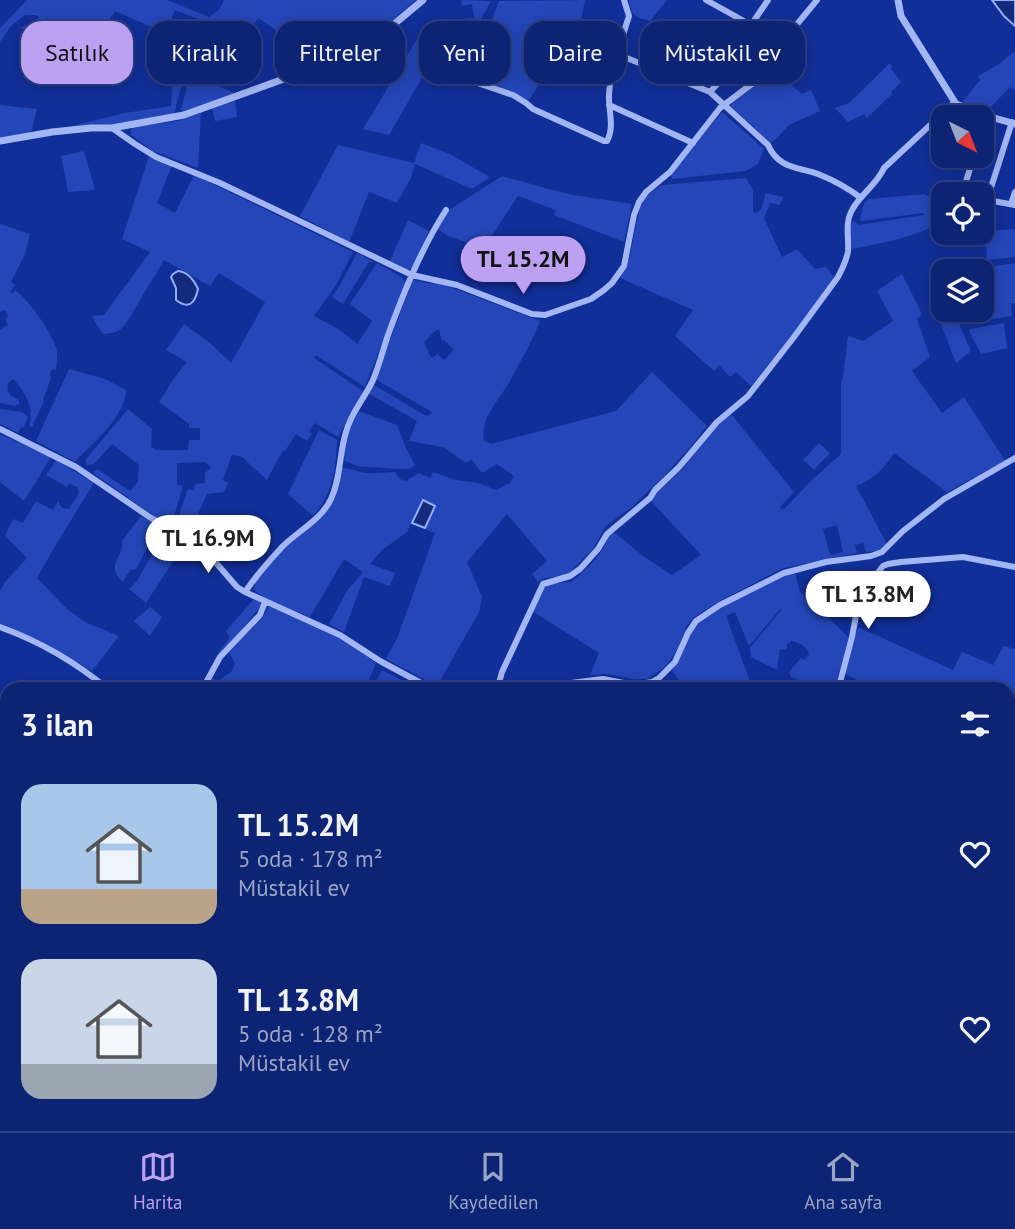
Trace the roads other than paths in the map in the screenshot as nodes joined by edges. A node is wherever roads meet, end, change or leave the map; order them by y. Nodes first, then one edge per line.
1 (423, 0) edge
2 (624, 0) edge
3 (706, 0) edge
4 (768, 0) edge
5 (817, 0) edge
6 (898, 0) edge
7 (744, 21) edge
8 (754, 21) edge
9 (799, 21) edge
10 (626, 26) edge
11 (626, 58) edge
12 (480, 84) edge
13 (611, 84) edge
14 (717, 84) edge
15 (752, 84) edge
16 (710, 92) junction
17 (955, 102) junction
18 (609, 105) junction
19 (959, 105) edge
20 (723, 106) junction
21 (994, 118) edge
22 (1013, 123) edge
23 (112, 128) junction
24 (0, 141) edge
25 (693, 142) junction
26 (992, 182) edge
27 (1015, 192) edge
28 (861, 198) junction
29 (994, 202) edge
30 (1013, 205) edge
31 (446, 210) dead end
32 (412, 275) junction
33 (0, 429) edge
34 (1015, 458) edge
35 (882, 552) junction
36 (888, 564) junction
37 (1015, 567) edge
38 (245, 592) junction
39 (265, 602) junction
40 (0, 627) edge
41 (588, 681) joint
42 (98, 682) edge
43 (206, 682) edge
44 (419, 682) edge
45 (499, 682) edge
46 (581, 682) edge
47 (618, 682) edge
48 (652, 682) edge
49 (840, 682) edge

1 - 23 street
2 - 10 street
3 - 7 street
4 - 8 street
5 - 9 street
6 - 17 street
11 - 16 street
12 - 18 street
13 - 18 street
14 - 16 street
15 - 20 street
16 - 20 street
17 - 19 street
17 - 28 street
18 - 25 street
20 - 25 street
20 - 28 street
21 - 22 street
22 - 26 street
23 - 24 street
23 - 32 street
25 - 32 street
27 - 30 street
28 - 45 street
29 - 30 street
31 - 32 street
32 - 38 street
33 - 38 street
34 - 35 street
35 - 36 street
35 - 48 street
36 - 37 street
36 - 49 street
38 - 39 street
39 - 43 street
39 - 44 street
40 - 42 street
41 - 46 street
41 - 47 street

